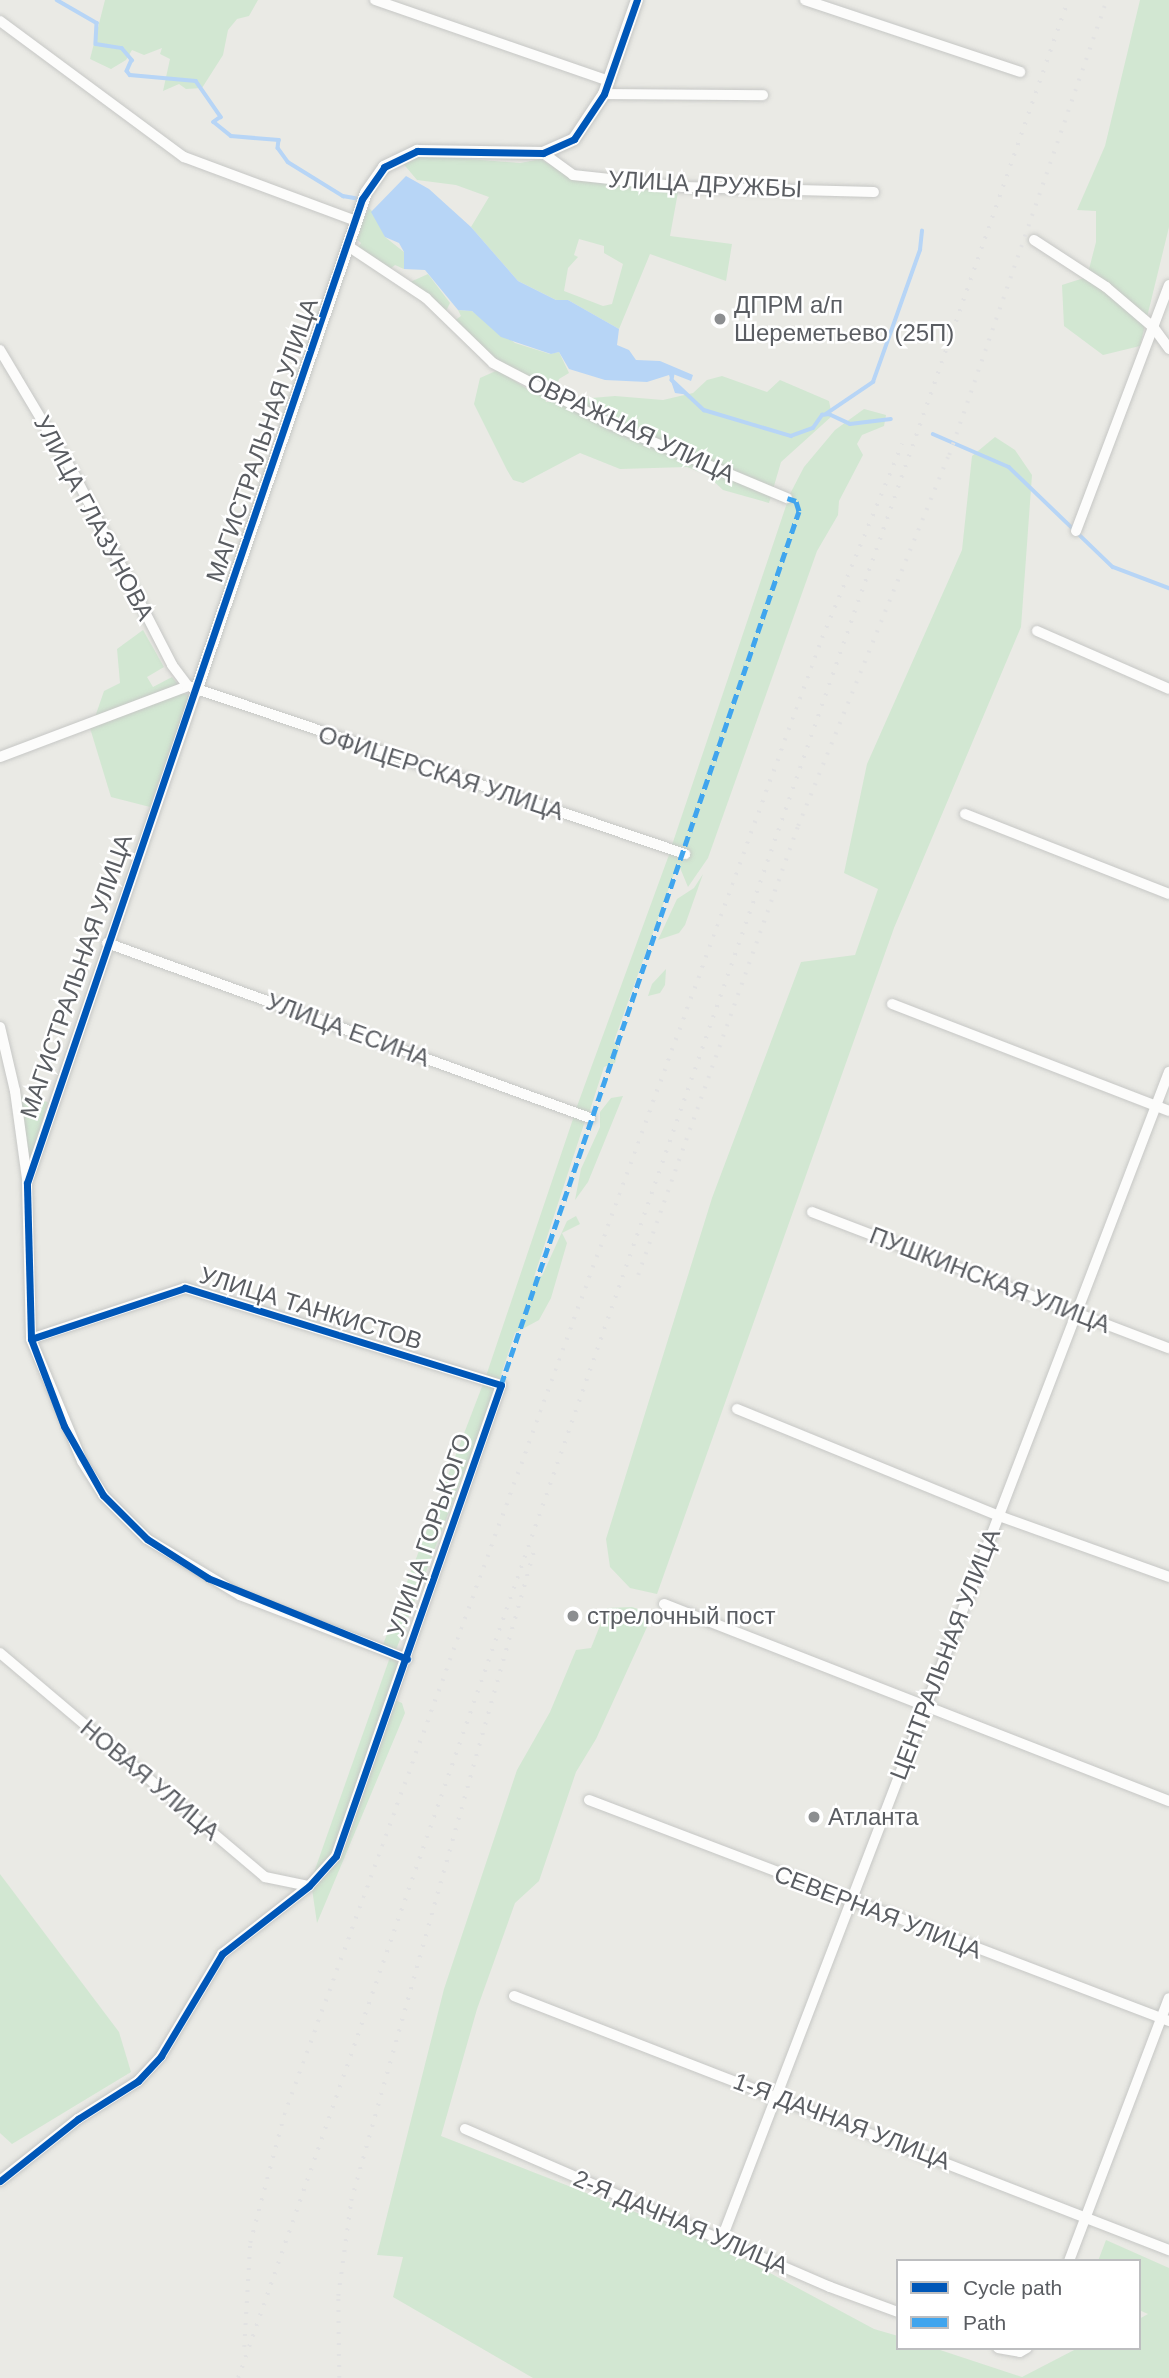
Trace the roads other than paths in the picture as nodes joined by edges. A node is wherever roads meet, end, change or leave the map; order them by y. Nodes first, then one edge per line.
1 (374, 0) edge
2 (637, 0) edge
3 (805, 0) edge
4 (0, 21) edge
5 (1020, 72) dead end
6 (610, 81) junction
7 (604, 94) junction
8 (762, 95) dead end
9 (543, 153) junction
10 (874, 192) dead end
11 (356, 220) junction
12 (1034, 240) dead end
13 (348, 246) junction
14 (1169, 285) edge
15 (1154, 328) junction
16 (1169, 349) edge
17 (0, 350) edge
18 (787, 498) dead end
19 (1076, 531) dead end
20 (1037, 631) dead end
21 (192, 689) junction
22 (1169, 689) edge
23 (0, 757) edge
24 (965, 814) dead end
25 (685, 854) dead end
26 (1169, 894) edge
27 (107, 943) junction
28 (892, 1004) dead end
29 (0, 1027) edge
30 (1169, 1072) edge
31 (1156, 1106) junction
32 (1169, 1111) edge
33 (590, 1118) dead end
34 (27, 1183) junction
35 (811, 1212) dead end
36 (1074, 1313) junction
37 (32, 1339) junction
38 (1169, 1348) edge
39 (501, 1385) joint
40 (737, 1409) dead end
41 (999, 1516) junction
42 (1169, 1577) edge
43 (664, 1604) dead end
44 (0, 1653) edge
45 (407, 1659) junction
46 (923, 1707) junction
47 (589, 1800) dead end
48 (1169, 1801) edge
49 (309, 1886) junction
50 (850, 1902) junction
51 (514, 1996) dead end
52 (1169, 1998) edge
53 (1165, 2019) edge
54 (779, 2095) junction
55 (465, 2129) dead end
56 (0, 2180) edge
57 (1088, 2216) junction
58 (722, 2238) junction
59 (1169, 2250) edge
60 (1070, 2259) edge
61 (896, 2311) edge

1 - 6 street
2 - 6 street
3 - 5 street
4 - 11 street
6 - 7 street
7 - 8 street
7 - 9 street
9 - 10 street, УЛИЦА ДРУЖБЫ
9 - 11 street, МАГИСТРАЛЬНАЯ УЛИЦА
11 - 13 street, МАГИСТРАЛЬНАЯ УЛИЦА
12 - 15 street
13 - 18 street, ОВРАЖНАЯ УЛИЦА
13 - 21 street, МАГИСТРАЛЬНАЯ УЛИЦА
14 - 15 street
15 - 16 street
15 - 19 street
17 - 21 street, УЛИЦА ГЛАЗУНОВА
20 - 22 street
21 - 23 street
21 - 25 street, ОФИЦЕРСКАЯ УЛИЦА
21 - 27 street, МАГИСТРАЛЬНАЯ УЛИЦА
24 - 26 street
27 - 33 street, УЛИЦА ЕСИНА
27 - 34 street, МАГИСТРАЛЬНАЯ УЛИЦА
28 - 31 street
29 - 34 street
30 - 31 street, ЦЕНТРАЛЬНАЯ УЛИЦА
31 - 32 street
31 - 36 street, ЦЕНТРАЛЬНАЯ УЛИЦА
34 - 37 street, МАГИСТРАЛЬНАЯ УЛИЦА
35 - 36 street, ПУШКИНСКАЯ УЛИЦА
36 - 38 street, ПУШКИНСКАЯ УЛИЦА
36 - 41 street, ЦЕНТРАЛЬНАЯ УЛИЦА
37 - 39 street, УЛИЦА ТАНКИСТОВ
37 - 45 street, МАГИСТРАЛЬНАЯ УЛИЦА
39 - 45 street, УЛИЦА ГОРЬКОГО
40 - 41 street
41 - 42 street
41 - 46 street, ЦЕНТРАЛЬНАЯ УЛИЦА
43 - 46 street
44 - 49 street, НОВАЯ УЛИЦА
45 - 49 street, УЛИЦА ГОРЬКОГО
46 - 48 street
46 - 50 street, ЦЕНТРАЛЬНАЯ УЛИЦА
47 - 50 street, СЕВЕРНАЯ УЛИЦА
49 - 56 street
50 - 53 street, СЕВЕРНАЯ УЛИЦА
50 - 54 street, ЦЕНТРАЛЬНАЯ УЛИЦА
51 - 54 street, 1-Я ДАЧНАЯ УЛИЦА
52 - 53 street
53 - 57 street
54 - 57 street, 1-Я ДАЧНАЯ УЛИЦА
54 - 58 street, ЦЕНТРАЛЬНАЯ УЛИЦА
55 - 58 street, 2-Я ДАЧНАЯ УЛИЦА
57 - 59 street, 1-Я ДАЧНАЯ УЛИЦА
57 - 60 street
58 - 61 street, 2-Я ДАЧНАЯ УЛИЦА

